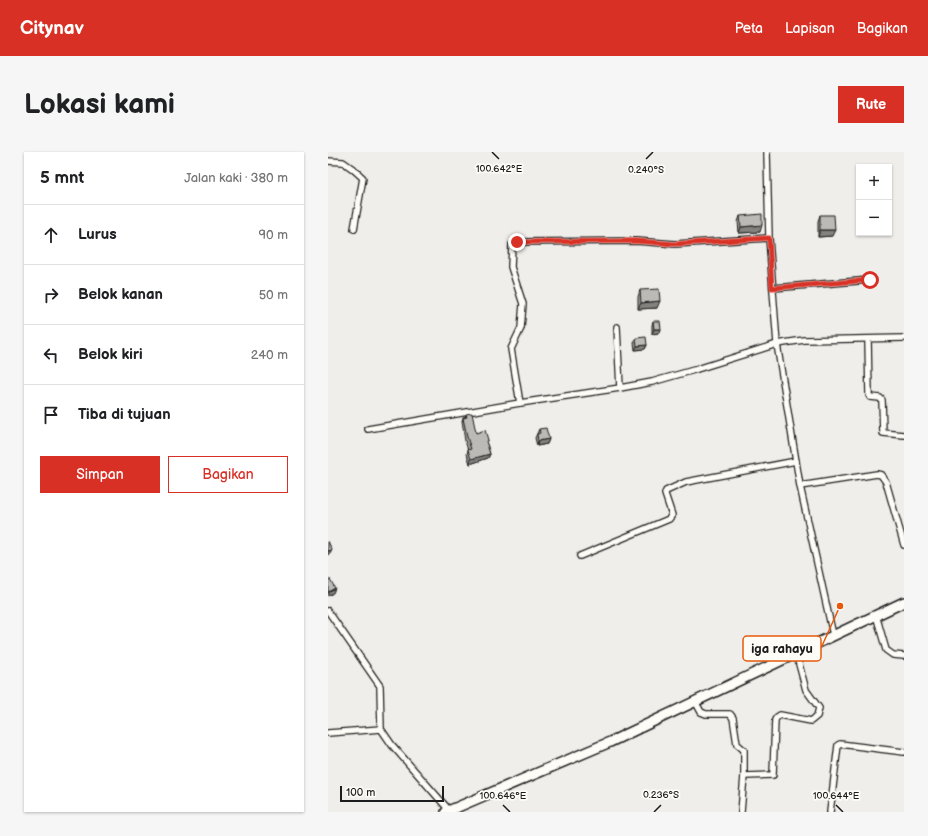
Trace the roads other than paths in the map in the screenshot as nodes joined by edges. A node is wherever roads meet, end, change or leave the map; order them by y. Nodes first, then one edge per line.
1 (767, 152) edge
2 (328, 161) edge
3 (354, 229) dead end
4 (769, 238) junction
5 (870, 280) dead end
6 (772, 288) junction
7 (617, 327) dead end
8 (904, 338) edge
9 (868, 339) junction
10 (777, 344) junction
11 (620, 388) junction
12 (520, 403) junction
13 (368, 429) dead end
14 (904, 435) edge
15 (796, 461) junction
16 (800, 486) junction
17 (903, 537) edge
18 (904, 546) edge
19 (580, 556) dead end
20 (904, 602) edge
21 (328, 611) edge
22 (876, 615) junction
23 (833, 635) junction
24 (796, 654) junction
25 (904, 656) edge
26 (695, 701) junction
27 (381, 729) junction
28 (328, 734) edge
29 (904, 752) edge
30 (744, 776) junction
31 (447, 811) edge
32 (741, 812) edge
33 (830, 812) edge

1 - 4 street
2 - 3 street
4 - 6 street
4 - 12 street
5 - 6 street
6 - 10 street
7 - 11 street
8 - 9 street
9 - 10 street
9 - 14 street
10 - 11 street
10 - 15 street
11 - 12 street
12 - 13 street
15 - 16 street
15 - 19 street
16 - 17 street
16 - 23 street
17 - 18 street
20 - 22 main road
21 - 27 street
22 - 23 main road
22 - 25 street
23 - 24 main road
24 - 26 main road
24 - 30 street
26 - 30 street
26 - 31 main road
27 - 28 street
27 - 31 street
29 - 33 street
30 - 32 street

